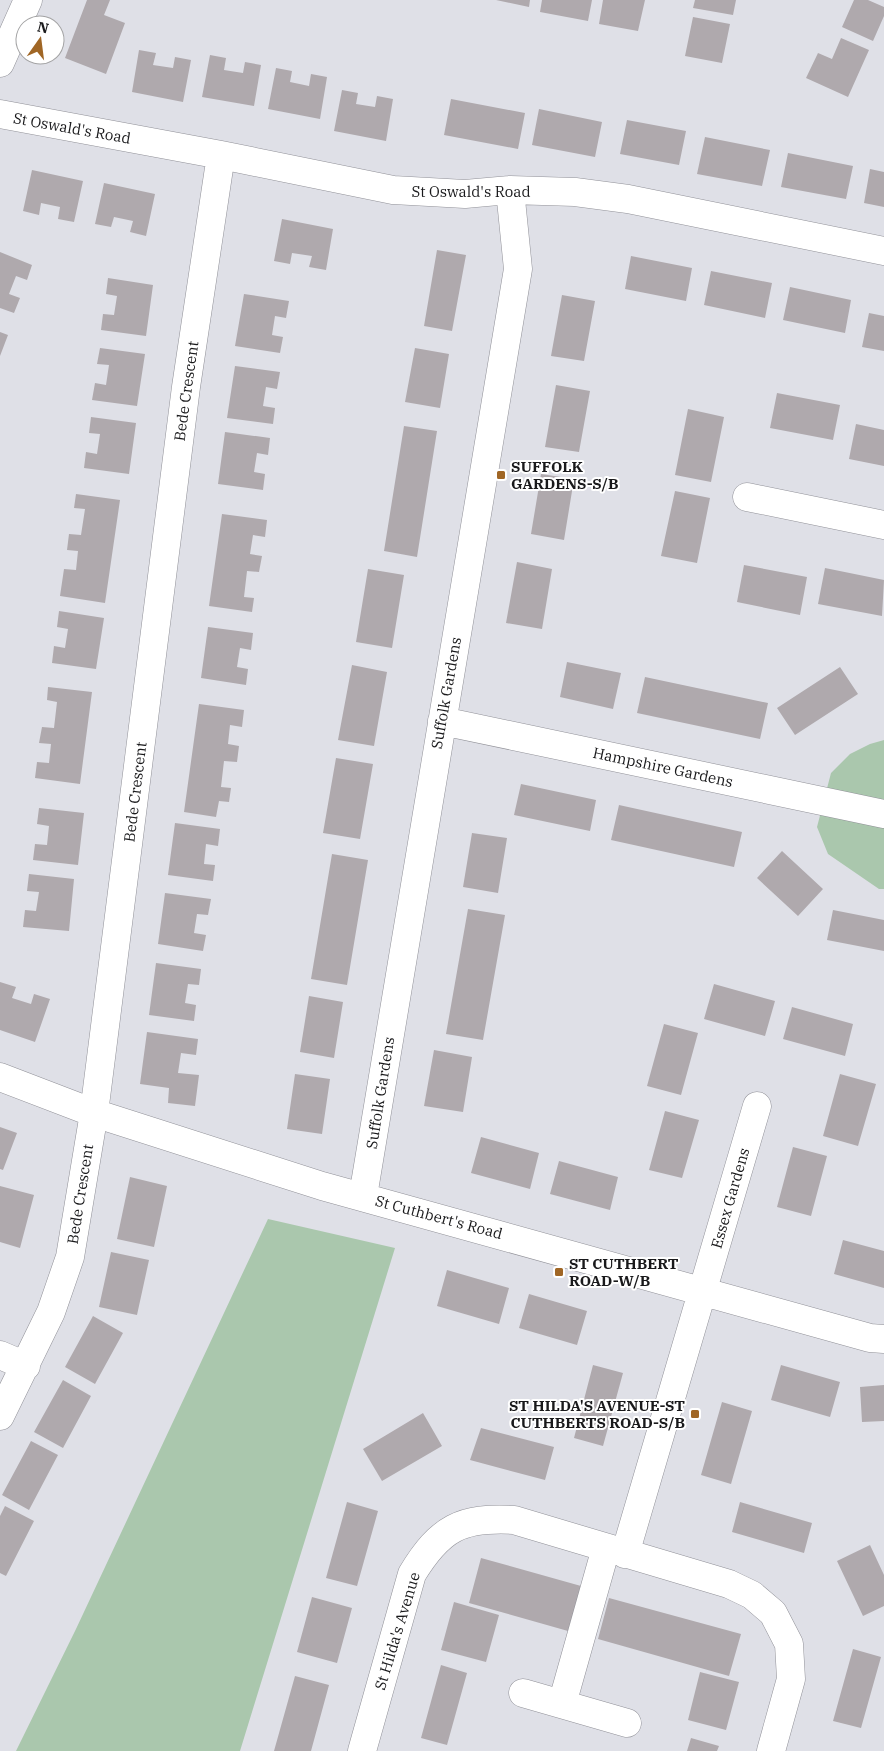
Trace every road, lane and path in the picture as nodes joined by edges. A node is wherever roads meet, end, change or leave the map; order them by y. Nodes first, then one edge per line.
1 (28, 0) edge
2 (0, 64) edge
3 (0, 114) edge
4 (221, 155) junction
5 (510, 190) junction
6 (884, 251) edge
7 (748, 497) dead end
8 (884, 525) edge
9 (442, 720) junction
10 (884, 814) edge
11 (0, 1077) edge
12 (757, 1106) dead end
13 (94, 1113) junction
14 (363, 1196) junction
15 (703, 1290) junction
16 (884, 1339) edge
17 (0, 1355) edge
18 (26, 1366) junction
19 (0, 1416) edge
20 (616, 1551) junction
21 (523, 1693) dead end
22 (562, 1704) junction
23 (627, 1723) dead end
24 (362, 1751) edge
25 (770, 1751) edge

1 - 2 street
3 - 4 street, St Oswald's Road
4 - 5 street, St Oswald's Road
4 - 13 street, Bede Crescent
5 - 6 street, St Oswald's Road
5 - 9 street, Suffolk Gardens
7 - 8 street
9 - 10 street, Hampshire Gardens
9 - 14 street, Suffolk Gardens
11 - 13 street, St Cuthbert's Road
12 - 15 street, Essex Gardens
13 - 14 street, St Cuthbert's Road
13 - 18 street, Bede Crescent
14 - 15 street, St Cuthbert's Road
15 - 16 street, St Cuthbert's Road
15 - 20 street
17 - 18 street
18 - 19 street, Bede Crescent
20 - 22 street
20 - 24 street, St Hilda's Avenue
20 - 25 street, St Hilda's Avenue
21 - 22 street
22 - 23 street

